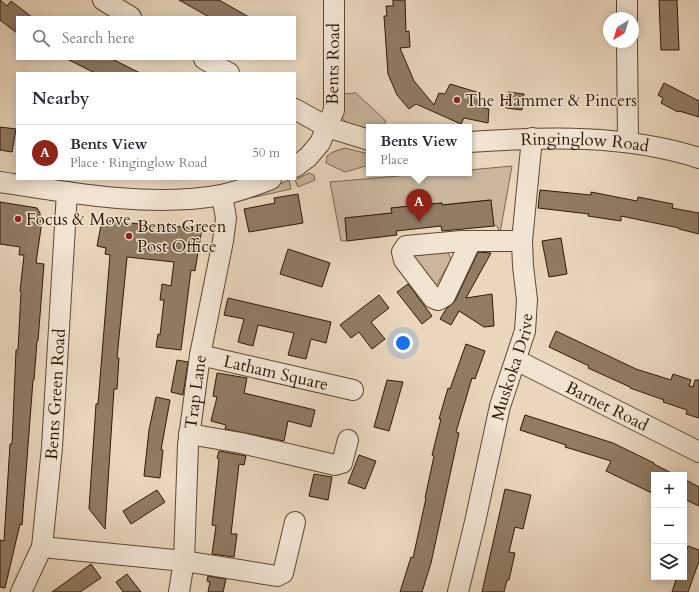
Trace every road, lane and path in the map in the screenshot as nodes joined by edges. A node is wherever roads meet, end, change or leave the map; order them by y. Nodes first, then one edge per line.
1 (103, 0) edge
2 (334, 0) edge
3 (627, 0) edge
4 (627, 12) edge
5 (129, 16) edge
6 (627, 48) edge
7 (206, 60) edge
8 (228, 72) edge
9 (296, 110) edge
10 (327, 127) junction
11 (532, 138) junction
12 (366, 139) edge
13 (472, 142) edge
14 (628, 142) junction
15 (699, 158) edge
16 (296, 166) edge
17 (268, 180) edge
18 (0, 182) edge
19 (67, 192) junction
20 (222, 195) junction
21 (471, 242) dead end
22 (522, 242) junction
23 (200, 355) junction
24 (516, 360) junction
25 (353, 390) dead end
26 (189, 434) junction
27 (348, 440) dead end
28 (699, 452) edge
29 (295, 522) dead end
30 (42, 547) junction
31 (184, 561) junction
32 (22, 592) edge
33 (179, 592) edge
34 (458, 592) edge

1 - 5 street
2 - 10 street, Bents Road
3 - 4 street
6 - 14 street
7 - 8 street
9 - 10 street
10 - 12 street
10 - 16 street
11 - 13 street, Ringinglow Road
11 - 14 street, Ringinglow Road
11 - 22 street, Muskoka Drive
14 - 15 street, Ringinglow Road
17 - 20 street
18 - 19 street
19 - 20 street
19 - 30 street, Bents Green Road
20 - 23 street, Trap Lane
21 - 22 street
22 - 24 street, Muskoka Drive
23 - 25 street, Latham Square
23 - 26 street, Trap Lane
24 - 28 street, Barnet Road
24 - 34 street, Muskoka Drive
26 - 27 street
26 - 31 street, Trap Lane
29 - 31 street
30 - 31 street
30 - 32 street, Bents Green Road
31 - 33 street, Trap Lane

